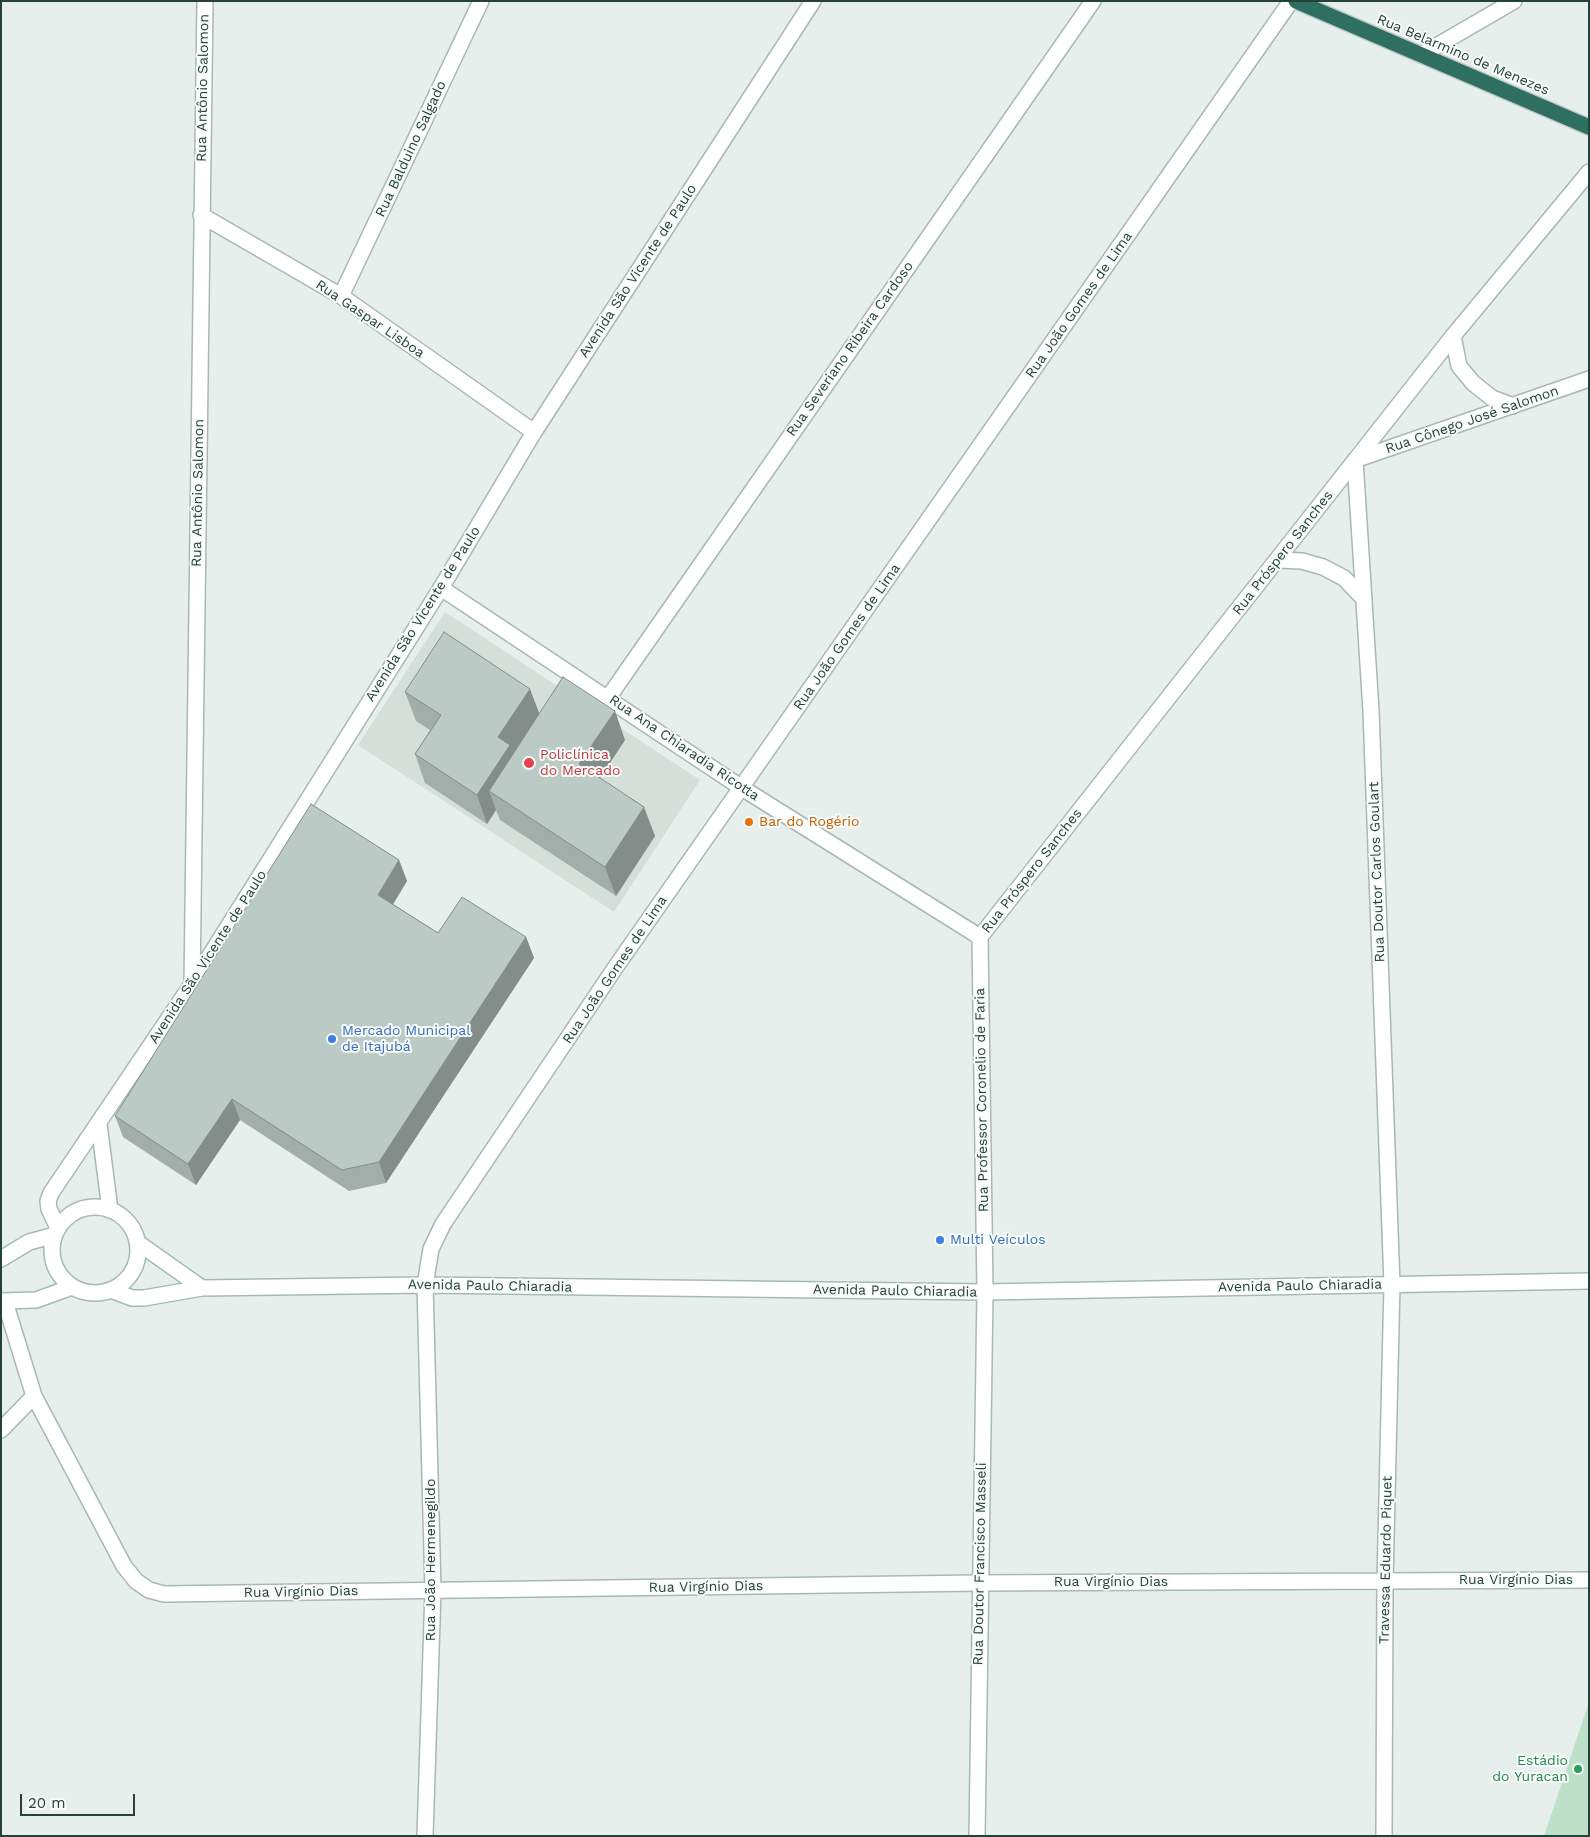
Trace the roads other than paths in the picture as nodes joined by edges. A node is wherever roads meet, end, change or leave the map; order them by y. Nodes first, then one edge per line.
1 (205, 1) edge
2 (481, 1) edge
3 (813, 1) edge
4 (1093, 1) edge
5 (1292, 1) edge
6 (1296, 1) edge
7 (1514, 1) edge
8 (1421, 55) junction
9 (1589, 127) edge
10 (1589, 172) edge
11 (201, 215) junction
12 (341, 296) junction
13 (1452, 336) junction
14 (1589, 379) edge
15 (1513, 406) junction
16 (534, 432) junction
17 (1355, 460) junction
18 (1278, 560) junction
19 (441, 588) junction
20 (1364, 599) junction
21 (608, 698) junction
22 (742, 788) junction
23 (980, 937) junction
24 (192, 984) junction
25 (99, 1124) junction
26 (110, 1210) junction
27 (56, 1232) junction
28 (137, 1242) junction
29 (1, 1259) edge
30 (1589, 1281) edge
31 (1392, 1284) junction
32 (424, 1285) junction
33 (72, 1287) junction
34 (202, 1288) junction
35 (111, 1290) junction
36 (985, 1292) junction
37 (3, 1301) edge
38 (34, 1396) junction
39 (1, 1430) edge
40 (1589, 1580) edge
41 (1385, 1581) junction
42 (979, 1583) junction
43 (433, 1590) junction
44 (425, 1836) edge
45 (977, 1836) edge
46 (1384, 1836) edge

1 - 11 street, Rua Antônio Salomon
2 - 12 street, Rua Balduino Salgado
3 - 16 street, Avenida São Vicente de Paulo
4 - 21 street, Rua Severiano Ribeira Cardoso
5 - 22 street, Rua João Gomes de Lima
6 - 8 highway, Rua Belarmino de Menezes
7 - 8 street
8 - 9 highway, Rua Belarmino de Menezes
10 - 13 street, Rua Próspero Sanches
11 - 12 street, Rua Gaspar Lisboa
11 - 24 street, Rua Antônio Salomon
12 - 16 street, Rua Gaspar Lisboa
13 - 15 street
13 - 17 street, Rua Próspero Sanches
14 - 15 street, Rua Cônego José Salomon
15 - 17 street, Rua Cônego José Salomon
16 - 19 street, Avenida São Vicente de Paulo
17 - 18 street, Rua Próspero Sanches
17 - 20 street, Rua Doutor Carlos Goulart
18 - 20 street
18 - 23 street, Rua Próspero Sanches
19 - 21 street, Rua Ana Chiaradia Ricotta
19 - 24 street, Avenida São Vicente de Paulo
20 - 31 street, Rua Doutor Carlos Goulart
21 - 22 street, Rua Ana Chiaradia Ricotta
22 - 23 street, Rua Ana Chiaradia Ricotta
22 - 32 street, Rua João Gomes de Lima
23 - 36 street, Rua Professor Coronelio de Faria
24 - 25 street, Avenida São Vicente de Paulo
25 - 26 street
25 - 27 street, Avenida São Vicente de Paulo
26 - 27 street
26 - 28 street
27 - 29 street
27 - 33 street
28 - 34 street
28 - 35 street
30 - 31 street, Avenida Paulo Chiaradia
31 - 36 street, Avenida Paulo Chiaradia
31 - 41 street, Travessa Eduardo Piquet
32 - 34 street, Avenida Paulo Chiaradia
32 - 36 street, Avenida Paulo Chiaradia
32 - 43 street, Rua João Hermenegildo
33 - 35 street
33 - 37 street
34 - 35 street, Avenida Paulo Chiaradia
36 - 42 street, Rua Doutor Francisco Masseli
37 - 38 street, Rua Virgínio Dias
38 - 39 street
38 - 43 street, Rua Virgínio Dias
40 - 41 street, Rua Virgínio Dias
41 - 42 street, Rua Virgínio Dias
41 - 46 street, Travessa Eduardo Piquet
42 - 43 street, Rua Virgínio Dias
42 - 45 street, Rua Doutor Francisco Masseli
43 - 44 street, Rua João Hermenegildo

